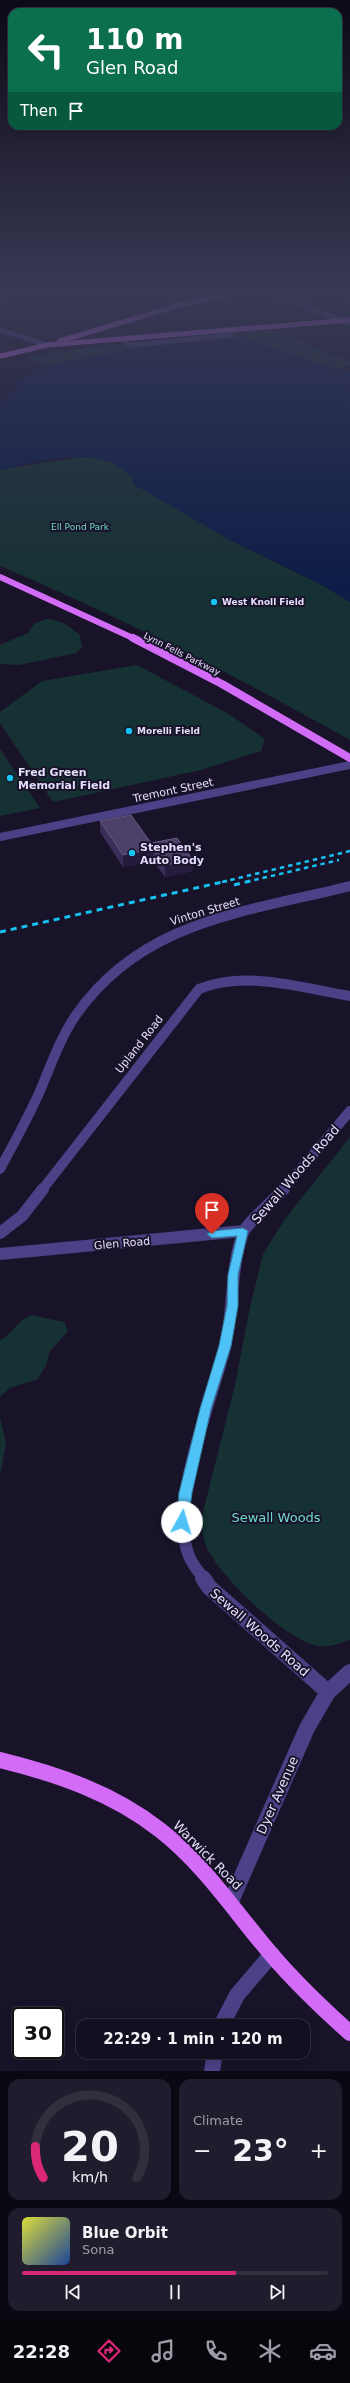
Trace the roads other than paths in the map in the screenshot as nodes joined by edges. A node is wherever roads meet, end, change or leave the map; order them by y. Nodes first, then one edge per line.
1 (0, 578) edge
2 (350, 758) edge
3 (350, 765) edge
4 (0, 837) edge
5 (350, 886) edge
6 (350, 996) edge
7 (350, 1111) edge
8 (0, 1170) edge
9 (243, 1231) junction
10 (0, 1233) edge
11 (0, 1254) edge
12 (350, 1672) edge
13 (328, 1692) junction
14 (0, 1760) edge
15 (231, 1902) junction
16 (272, 1954) junction
17 (225, 2019) edge
18 (350, 2033) edge
19 (214, 2059) edge
20 (212, 2071) edge

1 - 2 main road, Lynn Fells Parkway
3 - 4 street, Tremont Street
5 - 8 street, Vinton Street
6 - 10 street, Upland Road
7 - 9 street, Sewall Woods Road
9 - 11 street, Glen Road
9 - 13 street, Sewall Woods Road
12 - 13 street
13 - 15 street, Dyer Avenue
14 - 15 main road, Warwick Road
15 - 16 main road, Warwick Road
16 - 17 street
16 - 18 main road, Warwick Road
19 - 20 street

